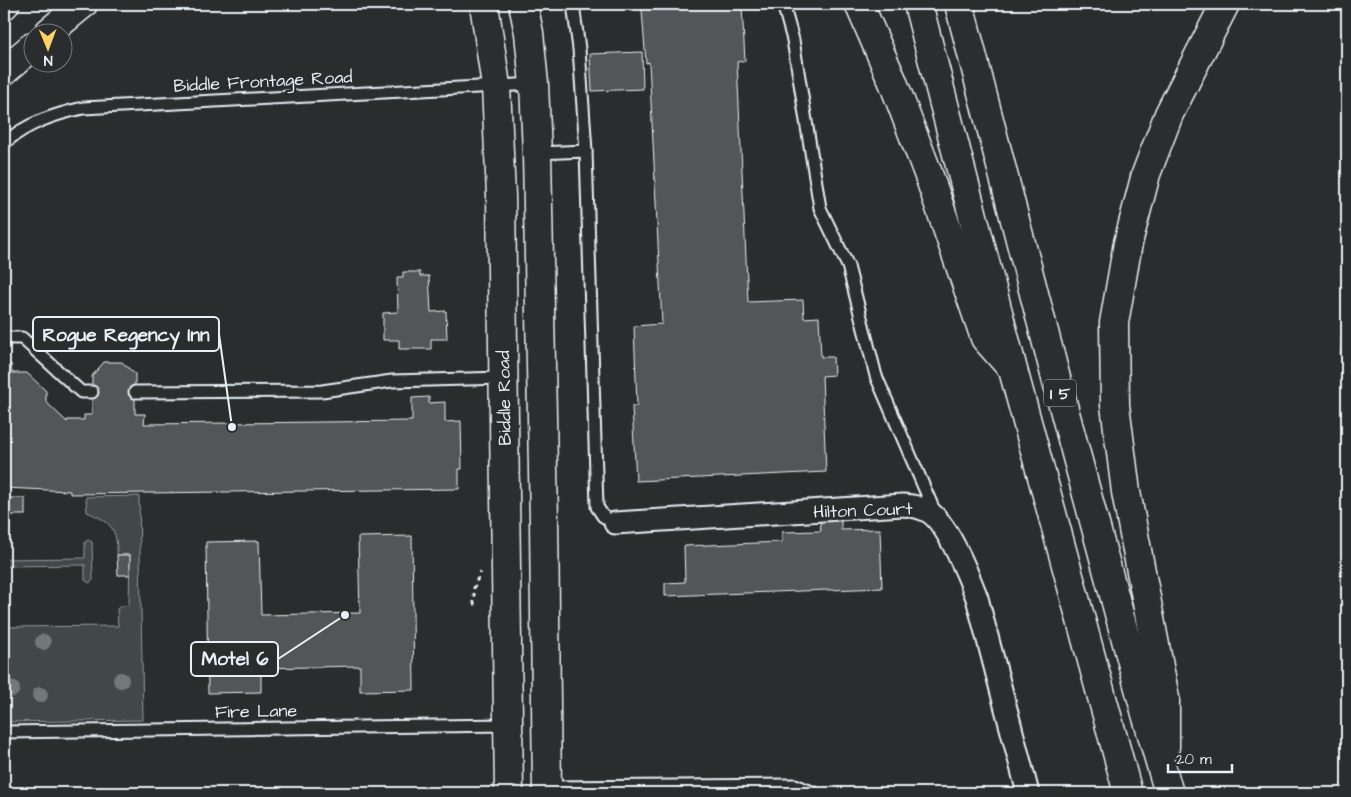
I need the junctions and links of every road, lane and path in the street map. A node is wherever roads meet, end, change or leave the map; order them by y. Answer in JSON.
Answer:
{"nodes":[{"id":1,"x":83,"y":4,"type":"edge"},
{"id":2,"x":484,"y":4,"type":"edge"},
{"id":3,"x":523,"y":4,"type":"edge"},
{"id":4,"x":573,"y":4,"type":"edge"},
{"id":5,"x":783,"y":4,"type":"edge"},
{"id":6,"x":859,"y":4,"type":"edge"},
{"id":7,"x":918,"y":4,"type":"edge"},
{"id":8,"x":959,"y":4,"type":"edge"},
{"id":9,"x":1225,"y":4,"type":"edge"},
{"id":10,"x":61,"y":22,"type":"edge"},
{"id":11,"x":22,"y":56,"type":"edge"},
{"id":12,"x":4,"y":71,"type":"edge"},
{"id":13,"x":534,"y":84,"type":"junction"},
{"id":14,"x":496,"y":86,"type":"junction"},
{"id":15,"x":4,"y":143,"type":"edge"},
{"id":16,"x":586,"y":151,"type":"junction"},
{"id":17,"x":537,"y":153,"type":"junction"},
{"id":18,"x":4,"y":338,"type":"edge"},
{"id":19,"x":1013,"y":370,"type":"junction"},
{"id":20,"x":504,"y":378,"type":"junction"},
{"id":21,"x":92,"y":392,"type":"dead end"},
{"id":22,"x":135,"y":392,"type":"dead end"},
{"id":23,"x":939,"y":521,"type":"junction"},
{"id":24,"x":615,"y":523,"type":"joint"},
{"id":25,"x":483,"y":566,"type":"dead end"},
{"id":26,"x":473,"y":604,"type":"dead end"},
{"id":27,"x":508,"y":725,"type":"junction"},
{"id":28,"x":4,"y":732,"type":"edge"},
{"id":29,"x":1167,"y":787,"type":"edge"},
{"id":30,"x":547,"y":790,"type":"edge"},
{"id":31,"x":509,"y":793,"type":"edge"},
{"id":32,"x":814,"y":793,"type":"edge"},
{"id":33,"x":1028,"y":793,"type":"edge"},
{"id":34,"x":1128,"y":793,"type":"edge"}],
"edges":[{"from":1,"to":10,"type":"main road"},
{"from":2,"to":14,"type":"main road","name":"Biddle Road"},
{"from":3,"to":13,"type":"main road"},
{"from":4,"to":16,"type":"lane"},
{"from":5,"to":23,"type":"lane"},
{"from":6,"to":19,"type":"main road"},
{"from":7,"to":19,"type":"main road","number":"I 5"},
{"from":8,"to":29,"type":"main road","number":"I 5"},
{"from":9,"to":29,"type":"main road"},
{"from":11,"to":12,"type":"main road"},
{"from":13,"to":14,"type":"lane","name":"Biddle Frontage Road"},
{"from":13,"to":17,"type":"main road"},
{"from":14,"to":15,"type":"lane","name":"Biddle Frontage Road"},
{"from":14,"to":20,"type":"main road","name":"Biddle Road"},
{"from":16,"to":17,"type":"lane"},
{"from":16,"to":24,"type":"lane"},
{"from":17,"to":30,"type":"main road"},
{"from":18,"to":21,"type":"lane"},
{"from":19,"to":34,"type":"main road","number":"I 5"},
{"from":20,"to":22,"type":"lane"},
{"from":20,"to":27,"type":"main road","name":"Biddle Road"},
{"from":23,"to":24,"type":"street","name":"Hilton Court"},
{"from":23,"to":33,"type":"street","name":"Hilton Court"},
{"from":25,"to":26,"type":"path"},
{"from":27,"to":28,"type":"lane","name":"Fire Lane"},
{"from":27,"to":31,"type":"main road","name":"Biddle Road"},
{"from":30,"to":32,"type":"lane"}]}
